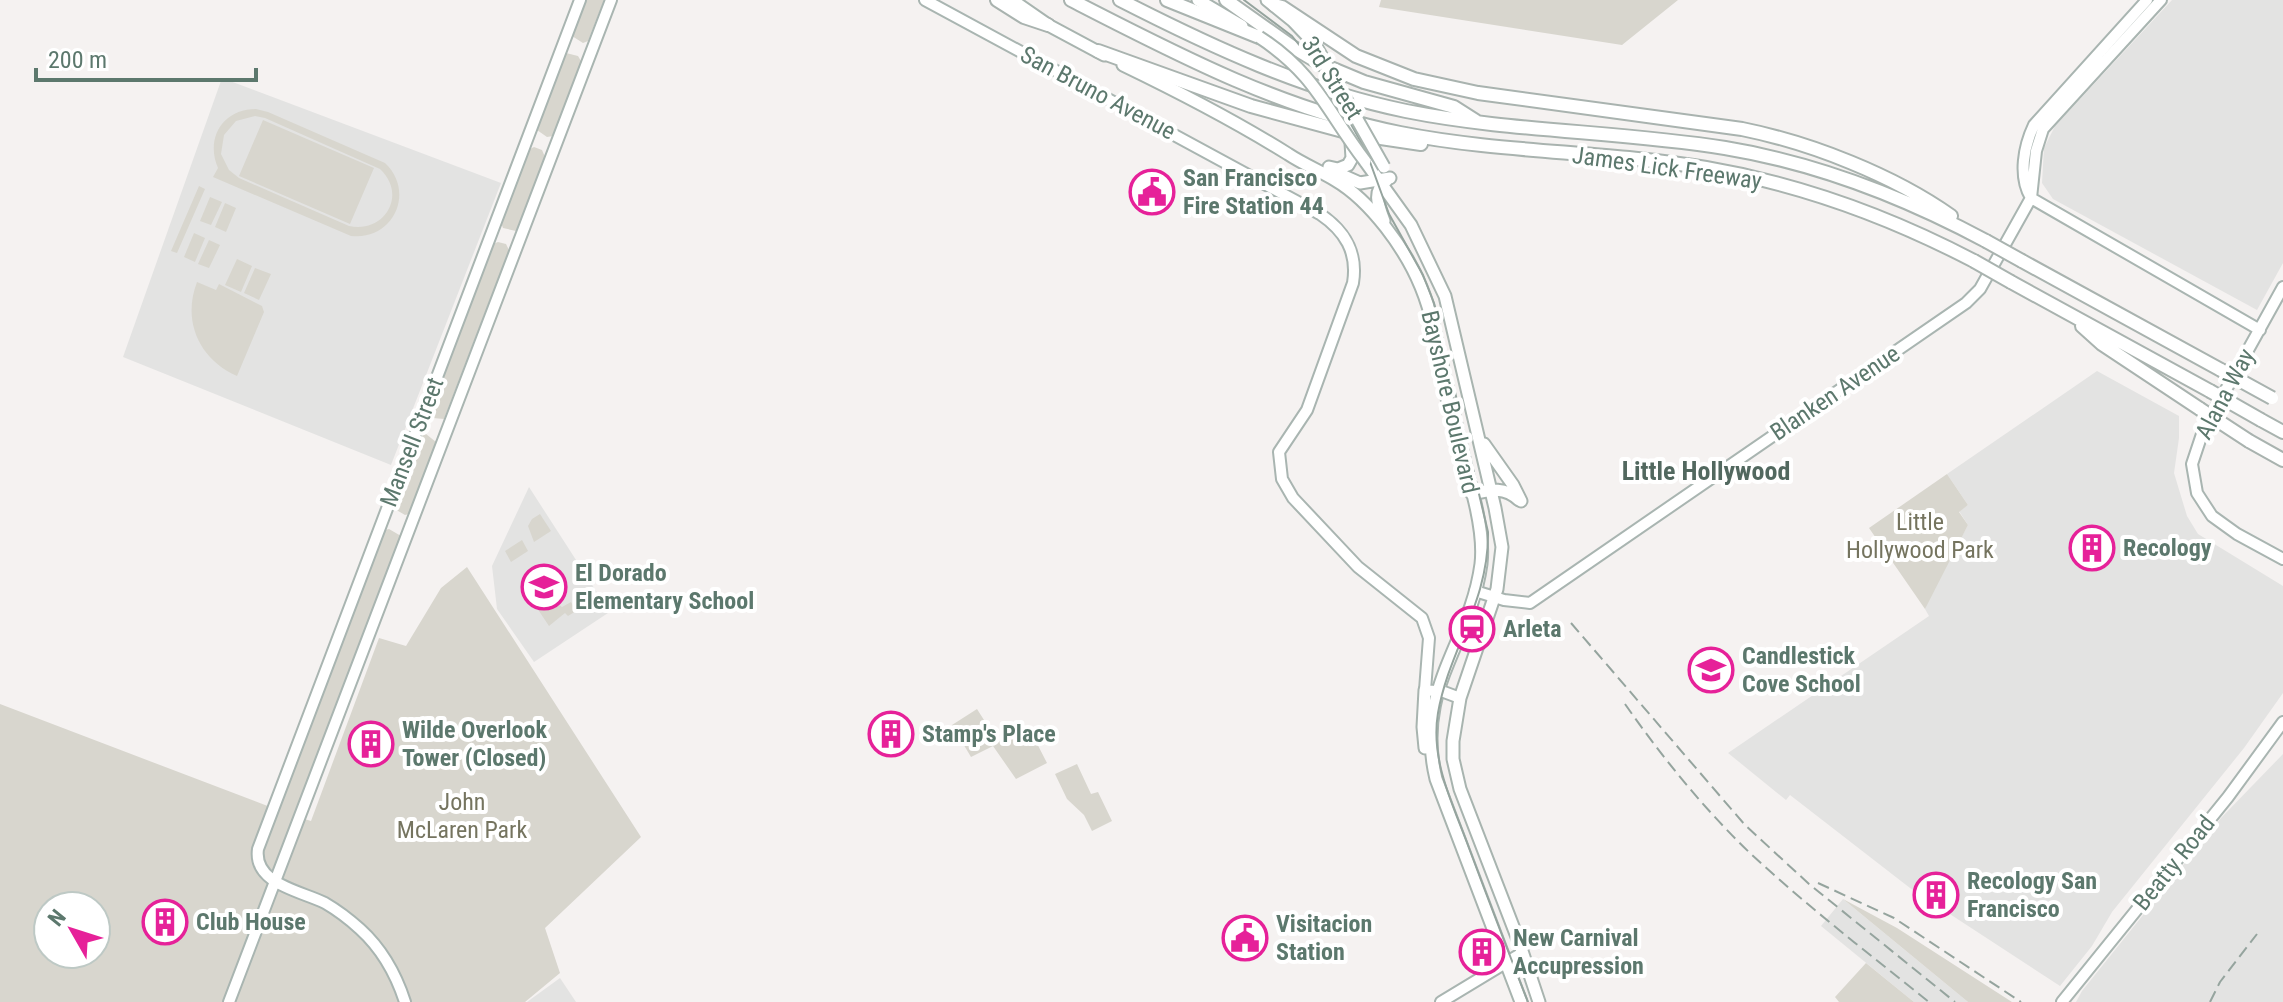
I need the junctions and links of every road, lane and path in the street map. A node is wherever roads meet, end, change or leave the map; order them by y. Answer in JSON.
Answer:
{"nodes":[{"id":1,"x":580,"y":0,"type":"edge"},
{"id":2,"x":611,"y":0,"type":"edge"},
{"id":3,"x":925,"y":0,"type":"edge"},
{"id":4,"x":997,"y":0,"type":"edge"},
{"id":5,"x":1012,"y":0,"type":"edge"},
{"id":6,"x":1071,"y":0,"type":"edge"},
{"id":7,"x":1120,"y":0,"type":"edge"},
{"id":8,"x":1167,"y":0,"type":"edge"},
{"id":9,"x":1198,"y":0,"type":"edge"},
{"id":10,"x":1226,"y":0,"type":"edge"},
{"id":11,"x":2147,"y":0,"type":"edge"},
{"id":12,"x":2161,"y":0,"type":"edge"},
{"id":13,"x":1271,"y":3,"type":"edge"},
{"id":14,"x":1048,"y":25,"type":"junction"},
{"id":15,"x":1259,"y":37,"type":"junction"},
{"id":16,"x":1098,"y":51,"type":"junction"},
{"id":17,"x":1479,"y":122,"type":"junction"},
{"id":18,"x":1262,"y":136,"type":"junction"},
{"id":19,"x":1351,"y":143,"type":"junction"},
{"id":20,"x":1480,"y":145,"type":"junction"},
{"id":21,"x":1325,"y":166,"type":"junction"},
{"id":22,"x":1384,"y":177,"type":"junction"},
{"id":23,"x":2031,"y":198,"type":"junction"},
{"id":24,"x":1390,"y":237,"type":"junction"},
{"id":25,"x":1986,"y":241,"type":"junction"},
{"id":26,"x":2283,"y":287,"type":"edge"},
{"id":27,"x":2068,"y":313,"type":"junction"},
{"id":28,"x":2260,"y":330,"type":"junction"},
{"id":29,"x":2278,"y":401,"type":"edge"},
{"id":30,"x":2282,"y":431,"type":"edge"},
{"id":31,"x":1480,"y":438,"type":"junction"},
{"id":32,"x":2283,"y":460,"type":"edge"},
{"id":33,"x":1491,"y":489,"type":"junction"},
{"id":34,"x":1472,"y":494,"type":"junction"},
{"id":35,"x":2283,"y":559,"type":"edge"},
{"id":36,"x":1475,"y":591,"type":"junction"},
{"id":37,"x":1495,"y":598,"type":"junction"},
{"id":38,"x":1431,"y":690,"type":"junction"},
{"id":39,"x":1460,"y":698,"type":"junction"},
{"id":40,"x":2283,"y":722,"type":"edge"},
{"id":41,"x":274,"y":881,"type":"junction"},
{"id":42,"x":1522,"y":953,"type":"junction"},
{"id":43,"x":1505,"y":963,"type":"junction"},
{"id":44,"x":229,"y":1002,"type":"edge"},
{"id":45,"x":405,"y":1002,"type":"edge"},
{"id":46,"x":1441,"y":1002,"type":"edge"},
{"id":47,"x":1521,"y":1002,"type":"edge"},
{"id":48,"x":1539,"y":1002,"type":"edge"},
{"id":49,"x":2062,"y":1002,"type":"edge"}],
"edges":[{"from":1,"to":41,"type":"street","name":"Mansell Street"},
{"from":2,"to":41,"type":"street","name":"Mansell Street"},
{"from":3,"to":38,"type":"street","name":"San Bruno Avenue"},
{"from":4,"to":14,"type":"highway"},
{"from":5,"to":14,"type":"main road","name":"Bayshore Boulevard"},
{"from":6,"to":20,"type":"highway","name":"James Lick Freeway"},
{"from":7,"to":17,"type":"highway","name":"James Lick Freeway"},
{"from":8,"to":15,"type":"highway"},
{"from":9,"to":15,"type":"main road","name":"Bayshore Boulevard"},
{"from":10,"to":17,"type":"highway"},
{"from":11,"to":23,"type":"street"},
{"from":12,"to":23,"type":"street"},
{"from":13,"to":22,"type":"main road","name":"3rd Street","bridge":true},
{"from":13,"to":25,"type":"highway"},
{"from":14,"to":16,"type":"main road","name":"Bayshore Boulevard"},
{"from":15,"to":19,"type":"main road","name":"Bayshore Boulevard","bridge":true},
{"from":16,"to":18,"type":"main road","name":"Bayshore Boulevard"},
{"from":16,"to":20,"type":"highway"},
{"from":17,"to":25,"type":"highway","name":"James Lick Freeway"},
{"from":18,"to":21,"type":"main road"},
{"from":18,"to":24,"type":"main road","name":"Bayshore Boulevard"},
{"from":19,"to":21,"type":"main road","bridge":true},
{"from":19,"to":22,"type":"main road","name":"Bayshore Boulevard","bridge":true},
{"from":20,"to":27,"type":"highway","name":"James Lick Freeway","bridge":true},
{"from":21,"to":22,"type":"main road"},
{"from":22,"to":24,"type":"main road"},
{"from":22,"to":31,"type":"main road","name":"Bayshore Boulevard"},
{"from":23,"to":28,"type":"street"},
{"from":23,"to":37,"type":"street","name":"Blanken Avenue"},
{"from":24,"to":34,"type":"main road","name":"Bayshore Boulevard"},
{"from":25,"to":29,"type":"highway","name":"James Lick Freeway","bridge":true},
{"from":26,"to":28,"type":"street","name":"Alana Way"},
{"from":27,"to":30,"type":"highway","name":"James Lick Freeway","bridge":true},
{"from":27,"to":32,"type":"highway","bridge":true},
{"from":28,"to":35,"type":"street","name":"Alana Way"},
{"from":31,"to":33,"type":"main road","name":"Bayshore Boulevard"},
{"from":31,"to":33,"type":"main road"},
{"from":33,"to":34,"type":"main road"},
{"from":33,"to":37,"type":"main road","name":"Bayshore Boulevard"},
{"from":34,"to":36,"type":"main road","name":"Bayshore Boulevard"},
{"from":36,"to":37,"type":"street","name":"Blanken Avenue"},
{"from":36,"to":38,"type":"main road","name":"Bayshore Boulevard"},
{"from":37,"to":39,"type":"main road","name":"Bayshore Boulevard"},
{"from":38,"to":39,"type":"street"},
{"from":38,"to":43,"type":"main road","name":"Bayshore Boulevard"},
{"from":39,"to":42,"type":"main road","name":"Bayshore Boulevard"},
{"from":40,"to":49,"type":"street","name":"Beatty Road"},
{"from":41,"to":44,"type":"street","name":"Mansell Street"},
{"from":41,"to":45,"type":"street"},
{"from":42,"to":43,"type":"street"},
{"from":42,"to":48,"type":"main road","name":"Bayshore Boulevard"},
{"from":43,"to":46,"type":"street"},
{"from":43,"to":47,"type":"main road","name":"Bayshore Boulevard"}]}
